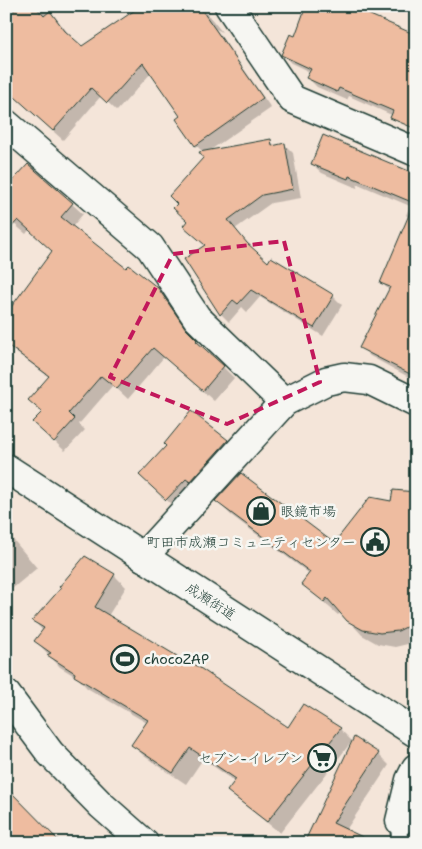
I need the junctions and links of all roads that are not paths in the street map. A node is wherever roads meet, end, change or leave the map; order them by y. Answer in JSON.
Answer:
{"nodes":[{"id":1,"x":230,"y":6,"type":"edge"},
{"id":2,"x":6,"y":124,"type":"edge"},
{"id":3,"x":416,"y":152,"type":"edge"},
{"id":4,"x":284,"y":402,"type":"junction"},
{"id":5,"x":416,"y":403,"type":"edge"},
{"id":6,"x":6,"y":468,"type":"edge"},
{"id":7,"x":143,"y":557,"type":"junction"},
{"id":8,"x":6,"y":694,"type":"edge"},
{"id":9,"x":416,"y":734,"type":"edge"},
{"id":10,"x":416,"y":768,"type":"edge"},
{"id":11,"x":400,"y":832,"type":"edge"},
{"id":12,"x":144,"y":843,"type":"edge"}],
"edges":[{"from":1,"to":3,"type":"street"},
{"from":2,"to":4,"type":"street"},
{"from":4,"to":5,"type":"street"},
{"from":4,"to":7,"type":"street"},
{"from":6,"to":7,"type":"street","name":"成瀬街道"},
{"from":7,"to":9,"type":"street","name":"成瀬街道"},
{"from":8,"to":12,"type":"street"},
{"from":10,"to":11,"type":"street"}]}
